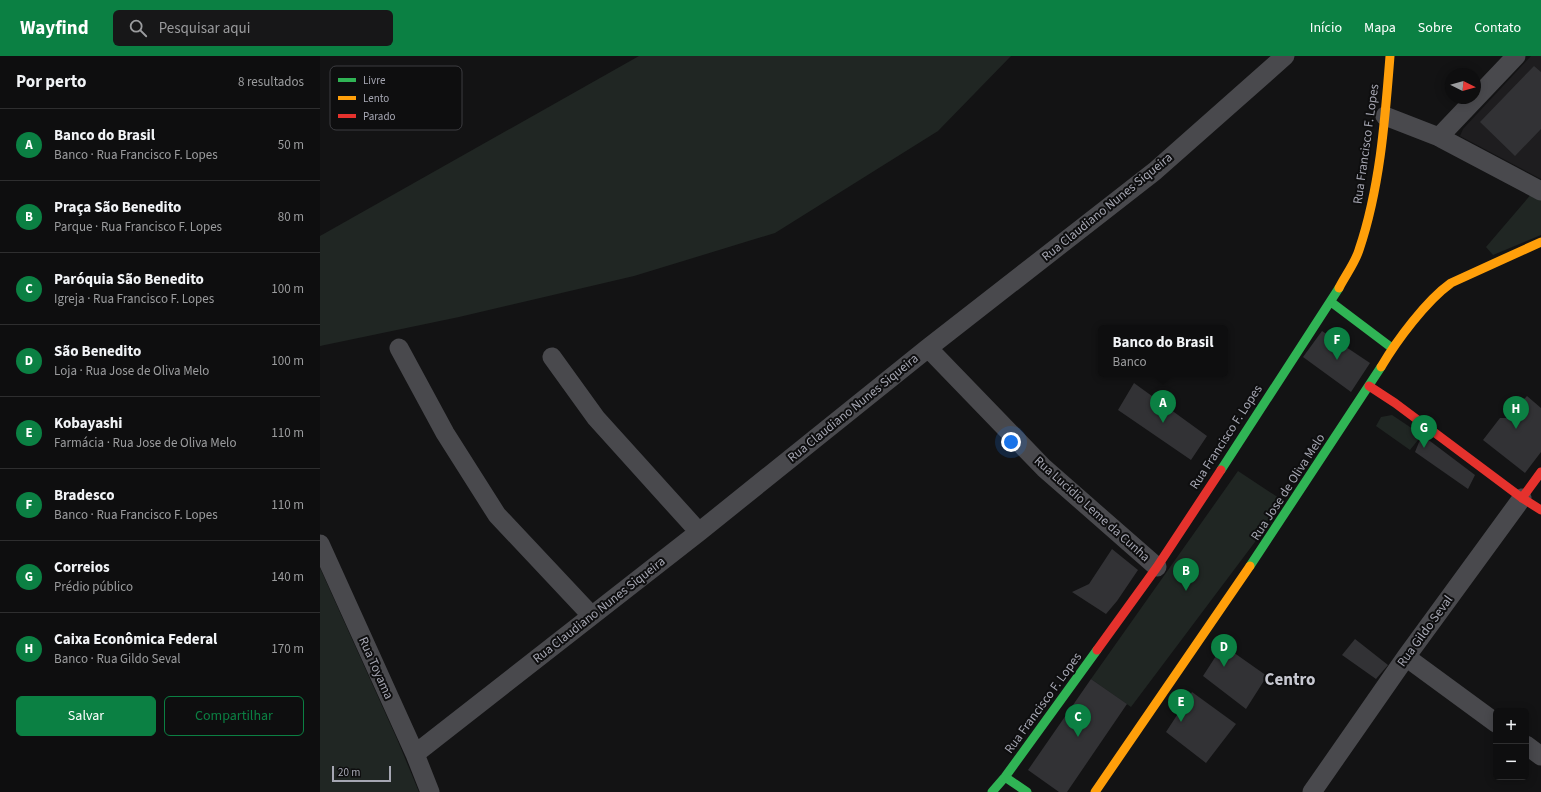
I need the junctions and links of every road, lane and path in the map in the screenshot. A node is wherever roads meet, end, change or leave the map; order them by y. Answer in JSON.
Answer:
{"nodes":[{"id":1,"x":1284,"y":56,"type":"edge"},
{"id":2,"x":1390,"y":56,"type":"edge"},
{"id":3,"x":1516,"y":56,"type":"edge"},
{"id":4,"x":1386,"y":116,"type":"junction"},
{"id":5,"x":1439,"y":137,"type":"junction"},
{"id":6,"x":1541,"y":191,"type":"edge"},
{"id":7,"x":1541,"y":242,"type":"edge"},
{"id":8,"x":1331,"y":302,"type":"junction"},
{"id":9,"x":399,"y":348,"type":"dead end"},
{"id":10,"x":928,"y":348,"type":"junction"},
{"id":11,"x":1392,"y":348,"type":"junction"},
{"id":12,"x":552,"y":357,"type":"dead end"},
{"id":13,"x":1369,"y":386,"type":"junction"},
{"id":14,"x":1541,"y":472,"type":"edge"},
{"id":15,"x":1522,"y":498,"type":"junction"},
{"id":16,"x":1541,"y":510,"type":"edge"},
{"id":17,"x":699,"y":532,"type":"junction"},
{"id":18,"x":320,"y":544,"type":"edge"},
{"id":19,"x":1157,"y":567,"type":"junction"},
{"id":20,"x":591,"y":615,"type":"junction"},
{"id":21,"x":1406,"y":657,"type":"junction"},
{"id":22,"x":1493,"y":721,"type":"edge"},
{"id":23,"x":1529,"y":747,"type":"edge"},
{"id":24,"x":415,"y":754,"type":"junction"},
{"id":25,"x":1541,"y":756,"type":"edge"},
{"id":26,"x":1005,"y":776,"type":"junction"},
{"id":27,"x":430,"y":792,"type":"edge"},
{"id":28,"x":992,"y":792,"type":"edge"},
{"id":29,"x":1026,"y":792,"type":"edge"},
{"id":30,"x":1095,"y":792,"type":"edge"},
{"id":31,"x":1312,"y":792,"type":"edge"}],
"edges":[{"from":1,"to":10,"type":"street","name":"Rua Claudiano Nunes Siqueira"},
{"from":2,"to":4,"type":"street","name":"Rua Francisco F. Lopes"},
{"from":3,"to":5,"type":"street"},
{"from":4,"to":5,"type":"street"},
{"from":4,"to":8,"type":"street","name":"Rua Francisco F. Lopes"},
{"from":5,"to":6,"type":"street"},
{"from":7,"to":11,"type":"street","name":"Rua Jose de Oliva Melo"},
{"from":8,"to":11,"type":"street"},
{"from":8,"to":19,"type":"street","name":"Rua Francisco F. Lopes"},
{"from":9,"to":20,"type":"street"},
{"from":10,"to":17,"type":"street","name":"Rua Claudiano Nunes Siqueira"},
{"from":10,"to":19,"type":"street","name":"Rua Lucidio Leme da Cunha"},
{"from":11,"to":13,"type":"street","name":"Rua Jose de Oliva Melo"},
{"from":12,"to":17,"type":"street"},
{"from":13,"to":15,"type":"street"},
{"from":13,"to":30,"type":"street","name":"Rua Jose de Oliva Melo"},
{"from":14,"to":15,"type":"street","name":"Rua Gildo Seval"},
{"from":15,"to":16,"type":"street"},
{"from":15,"to":21,"type":"street","name":"Rua Gildo Seval"},
{"from":17,"to":20,"type":"street","name":"Rua Claudiano Nunes Siqueira"},
{"from":18,"to":24,"type":"street","name":"Rua Toyama"},
{"from":19,"to":26,"type":"street","name":"Rua Francisco F. Lopes"},
{"from":20,"to":24,"type":"street","name":"Rua Claudiano Nunes Siqueira"},
{"from":21,"to":22,"type":"street"},
{"from":21,"to":31,"type":"street","name":"Rua Gildo Seval"},
{"from":23,"to":25,"type":"street"},
{"from":24,"to":27,"type":"street","name":"Rua Toyama"},
{"from":26,"to":28,"type":"street","name":"Rua Francisco F. Lopes"},
{"from":26,"to":29,"type":"street"}]}
